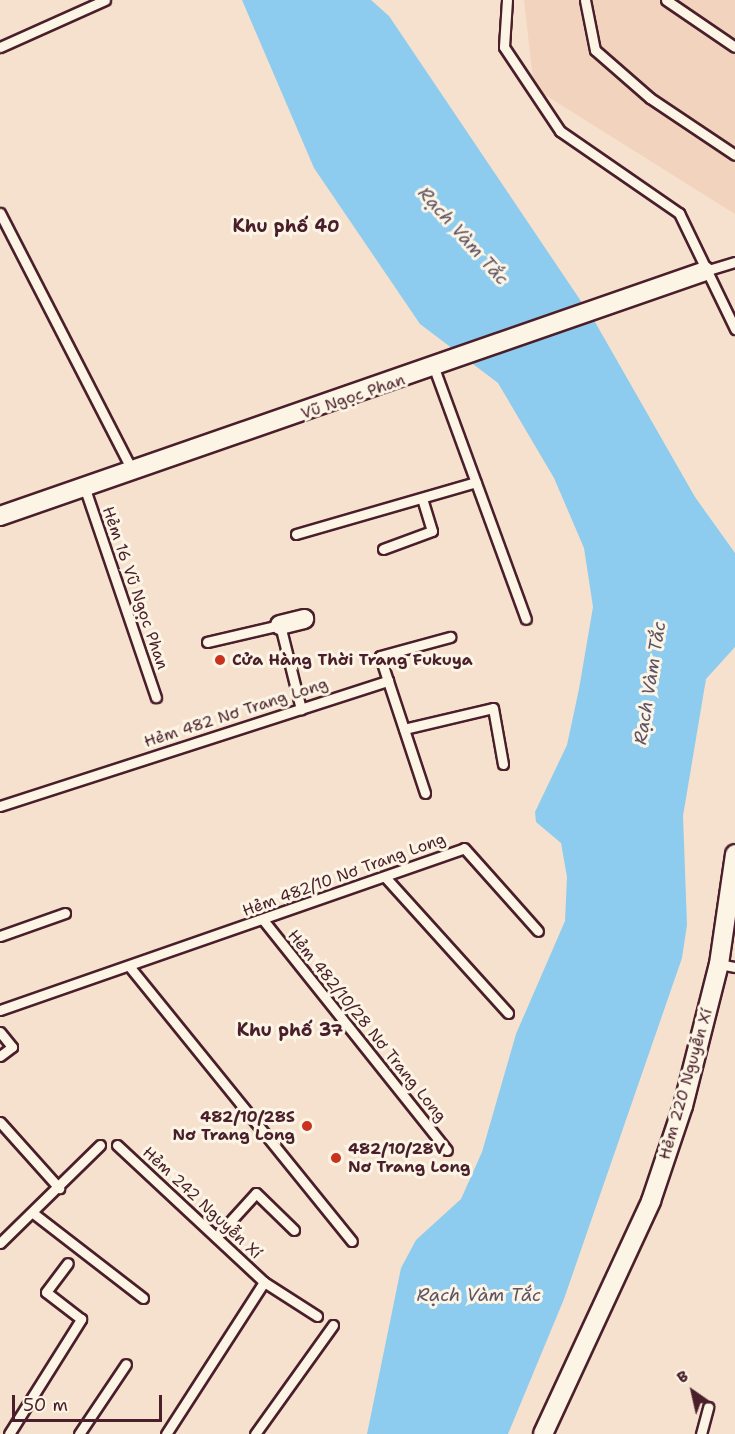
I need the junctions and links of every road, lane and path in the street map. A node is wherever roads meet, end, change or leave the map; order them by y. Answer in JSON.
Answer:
{"nodes":[{"id":1,"x":105,"y":0,"type":"edge"},
{"id":2,"x":507,"y":0,"type":"edge"},
{"id":3,"x":585,"y":0,"type":"edge"},
{"id":4,"x":666,"y":0,"type":"edge"},
{"id":5,"x":0,"y":47,"type":"edge"},
{"id":6,"x":735,"y":47,"type":"edge"},
{"id":7,"x":735,"y":155,"type":"edge"},
{"id":8,"x":0,"y":213,"type":"edge"},
{"id":9,"x":735,"y":262,"type":"edge"},
{"id":10,"x":705,"y":272,"type":"junction"},
{"id":11,"x":735,"y":329,"type":"edge"},
{"id":12,"x":434,"y":368,"type":"junction"},
{"id":13,"x":134,"y":474,"type":"junction"},
{"id":14,"x":476,"y":482,"type":"junction"},
{"id":15,"x":85,"y":489,"type":"junction"},
{"id":16,"x":422,"y":498,"type":"junction"},
{"id":17,"x":0,"y":516,"type":"edge"},
{"id":18,"x":296,"y":534,"type":"dead end"},
{"id":19,"x":382,"y":549,"type":"dead end"},
{"id":20,"x":304,"y":619,"type":"dead end"},
{"id":21,"x":526,"y":620,"type":"dead end"},
{"id":22,"x":280,"y":625,"type":"junction"},
{"id":23,"x":450,"y":637,"type":"dead end"},
{"id":24,"x":207,"y":642,"type":"dead end"},
{"id":25,"x":388,"y":681,"type":"junction"},
{"id":26,"x":156,"y":697,"type":"dead end"},
{"id":27,"x":301,"y":709,"type":"junction"},
{"id":28,"x":404,"y":729,"type":"junction"},
{"id":29,"x":503,"y":764,"type":"dead end"},
{"id":30,"x":425,"y":794,"type":"dead end"},
{"id":31,"x":0,"y":806,"type":"edge"},
{"id":32,"x":735,"y":854,"type":"edge"},
{"id":33,"x":386,"y":878,"type":"junction"},
{"id":34,"x":65,"y":913,"type":"dead end"},
{"id":35,"x":264,"y":921,"type":"junction"},
{"id":36,"x":538,"y":931,"type":"dead end"},
{"id":37,"x":0,"y":936,"type":"edge"},
{"id":38,"x":129,"y":966,"type":"junction"},
{"id":39,"x":727,"y":966,"type":"edge"},
{"id":40,"x":0,"y":1011,"type":"edge"},
{"id":41,"x":508,"y":1013,"type":"dead end"},
{"id":42,"x":0,"y":1032,"type":"edge"},
{"id":43,"x":0,"y":1056,"type":"edge"},
{"id":44,"x":0,"y":1122,"type":"edge"},
{"id":45,"x":100,"y":1145,"type":"dead end"},
{"id":46,"x":117,"y":1145,"type":"dead end"},
{"id":47,"x":447,"y":1150,"type":"dead end"},
{"id":48,"x":59,"y":1188,"type":"junction"},
{"id":49,"x":33,"y":1213,"type":"junction"},
{"id":50,"x":294,"y":1230,"type":"dead end"},
{"id":51,"x":216,"y":1237,"type":"junction"},
{"id":52,"x":352,"y":1241,"type":"dead end"},
{"id":53,"x":0,"y":1243,"type":"edge"},
{"id":54,"x":68,"y":1263,"type":"dead end"},
{"id":55,"x":264,"y":1282,"type":"junction"},
{"id":56,"x":143,"y":1298,"type":"dead end"},
{"id":57,"x":317,"y":1316,"type":"dead end"},
{"id":58,"x":333,"y":1325,"type":"dead end"},
{"id":59,"x":126,"y":1364,"type":"dead end"},
{"id":60,"x":708,"y":1407,"type":"dead end"},
{"id":61,"x":9,"y":1434,"type":"edge"},
{"id":62,"x":79,"y":1434,"type":"edge"},
{"id":63,"x":165,"y":1434,"type":"edge"},
{"id":64,"x":255,"y":1434,"type":"edge"},
{"id":65,"x":543,"y":1434,"type":"edge"},
{"id":66,"x":701,"y":1434,"type":"edge"}],
"edges":[{"from":1,"to":5,"type":"lane"},
{"from":2,"to":10,"type":"lane"},
{"from":3,"to":7,"type":"lane"},
{"from":4,"to":6,"type":"lane"},
{"from":8,"to":13,"type":"lane"},
{"from":9,"to":10,"type":"lane"},
{"from":10,"to":11,"type":"lane"},
{"from":10,"to":12,"type":"street","name":"Vũ Ngọc Phan"},
{"from":12,"to":13,"type":"street","name":"Vũ Ngọc Phan"},
{"from":12,"to":14,"type":"lane"},
{"from":13,"to":15,"type":"street","name":"Vũ Ngọc Phan"},
{"from":14,"to":16,"type":"lane"},
{"from":14,"to":21,"type":"lane"},
{"from":15,"to":17,"type":"street","name":"Vũ Ngọc Phan"},
{"from":15,"to":26,"type":"lane","name":"Hẻm 16 Vũ Ngọc Phan"},
{"from":16,"to":18,"type":"lane"},
{"from":16,"to":19,"type":"lane"},
{"from":20,"to":22,"type":"street"},
{"from":22,"to":24,"type":"lane"},
{"from":22,"to":27,"type":"lane"},
{"from":23,"to":25,"type":"lane"},
{"from":25,"to":27,"type":"lane","name":"Hẻm 482 Nơ Trang Long"},
{"from":25,"to":28,"type":"lane"},
{"from":27,"to":31,"type":"lane","name":"Hẻm 482 Nơ Trang Long"},
{"from":28,"to":29,"type":"lane"},
{"from":28,"to":30,"type":"lane"},
{"from":32,"to":39,"type":"street","name":"Hẻm 220 Nguyễn Xí"},
{"from":33,"to":35,"type":"lane","name":"Hẻm 482/10 Nơ Trang Long"},
{"from":33,"to":36,"type":"lane","name":"Hẻm 482/10 Nơ Trang Long"},
{"from":33,"to":41,"type":"lane"},
{"from":34,"to":37,"type":"lane"},
{"from":35,"to":38,"type":"lane","name":"Hẻm 482/10 Nơ Trang Long"},
{"from":35,"to":47,"type":"lane","name":"Hẻm 482/10/28 Nơ Trang Long"},
{"from":38,"to":40,"type":"lane","name":"Hẻm 482/10 Nơ Trang Long"},
{"from":38,"to":52,"type":"lane"},
{"from":39,"to":65,"type":"street","name":"Hẻm 220 Nguyễn Xí"},
{"from":42,"to":43,"type":"lane"},
{"from":44,"to":48,"type":"lane"},
{"from":45,"to":48,"type":"lane"},
{"from":46,"to":51,"type":"lane","name":"Hẻm 242 Nguyễn Xí"},
{"from":48,"to":49,"type":"lane"},
{"from":49,"to":53,"type":"lane"},
{"from":49,"to":56,"type":"lane"},
{"from":50,"to":51,"type":"lane"},
{"from":51,"to":55,"type":"lane","name":"Hẻm 242 Nguyễn Xí"},
{"from":54,"to":61,"type":"lane"},
{"from":55,"to":57,"type":"lane"},
{"from":55,"to":63,"type":"lane","name":"Hẻm 242 Nguyễn Xí"},
{"from":58,"to":64,"type":"lane"},
{"from":59,"to":62,"type":"lane"},
{"from":60,"to":66,"type":"lane"}]}
